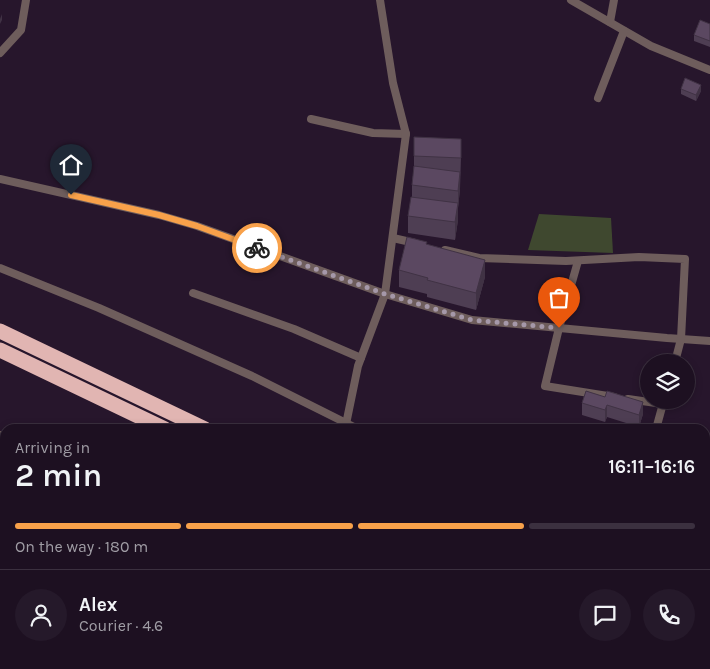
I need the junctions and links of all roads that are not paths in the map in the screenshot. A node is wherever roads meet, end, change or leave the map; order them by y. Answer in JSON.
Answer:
{"nodes":[{"id":1,"x":26,"y":0,"type":"edge"},
{"id":2,"x":380,"y":0,"type":"edge"},
{"id":3,"x":572,"y":0,"type":"edge"},
{"id":4,"x":614,"y":0,"type":"edge"},
{"id":5,"x":610,"y":22,"type":"junction"},
{"id":6,"x":624,"y":31,"type":"junction"},
{"id":7,"x":0,"y":53,"type":"edge"},
{"id":8,"x":710,"y":70,"type":"edge"},
{"id":9,"x":598,"y":98,"type":"dead end"},
{"id":10,"x":311,"y":119,"type":"dead end"},
{"id":11,"x":406,"y":134,"type":"junction"},
{"id":12,"x":0,"y":179,"type":"edge"},
{"id":13,"x":392,"y":238,"type":"junction"},
{"id":14,"x":421,"y":244,"type":"edge"},
{"id":15,"x":440,"y":249,"type":"edge"},
{"id":16,"x":578,"y":261,"type":"junction"},
{"id":17,"x":0,"y":268,"type":"edge"},
{"id":18,"x":193,"y":293,"type":"dead end"},
{"id":19,"x":385,"y":294,"type":"junction"},
{"id":20,"x":559,"y":328,"type":"junction"},
{"id":21,"x":0,"y":331,"type":"edge"},
{"id":22,"x":681,"y":339,"type":"junction"},
{"id":23,"x":710,"y":341,"type":"edge"},
{"id":24,"x":0,"y":350,"type":"edge"},
{"id":25,"x":677,"y":354,"type":"edge"},
{"id":26,"x":361,"y":358,"type":"junction"},
{"id":27,"x":640,"y":399,"type":"edge"},
{"id":28,"x":661,"y":409,"type":"edge"},
{"id":29,"x":155,"y":424,"type":"edge"},
{"id":30,"x":195,"y":424,"type":"edge"},
{"id":31,"x":342,"y":424,"type":"edge"},
{"id":32,"x":346,"y":424,"type":"edge"},
{"id":33,"x":657,"y":424,"type":"edge"}],
"edges":[{"from":1,"to":7,"type":"street"},
{"from":2,"to":11,"type":"street"},
{"from":3,"to":5,"type":"street"},
{"from":4,"to":5,"type":"street"},
{"from":5,"to":6,"type":"street"},
{"from":6,"to":8,"type":"street"},
{"from":6,"to":9,"type":"street"},
{"from":10,"to":11,"type":"street"},
{"from":11,"to":13,"type":"street"},
{"from":12,"to":19,"type":"street"},
{"from":13,"to":14,"type":"street"},
{"from":13,"to":19,"type":"street"},
{"from":15,"to":16,"type":"street"},
{"from":16,"to":20,"type":"street"},
{"from":16,"to":22,"type":"street"},
{"from":17,"to":31,"type":"street"},
{"from":18,"to":26,"type":"street"},
{"from":19,"to":20,"type":"street"},
{"from":19,"to":26,"type":"street"},
{"from":20,"to":22,"type":"street"},
{"from":20,"to":27,"type":"street"},
{"from":21,"to":30,"type":"highway"},
{"from":22,"to":23,"type":"street"},
{"from":22,"to":25,"type":"street"},
{"from":24,"to":29,"type":"highway"},
{"from":26,"to":32,"type":"street"},
{"from":28,"to":33,"type":"street"}]}
